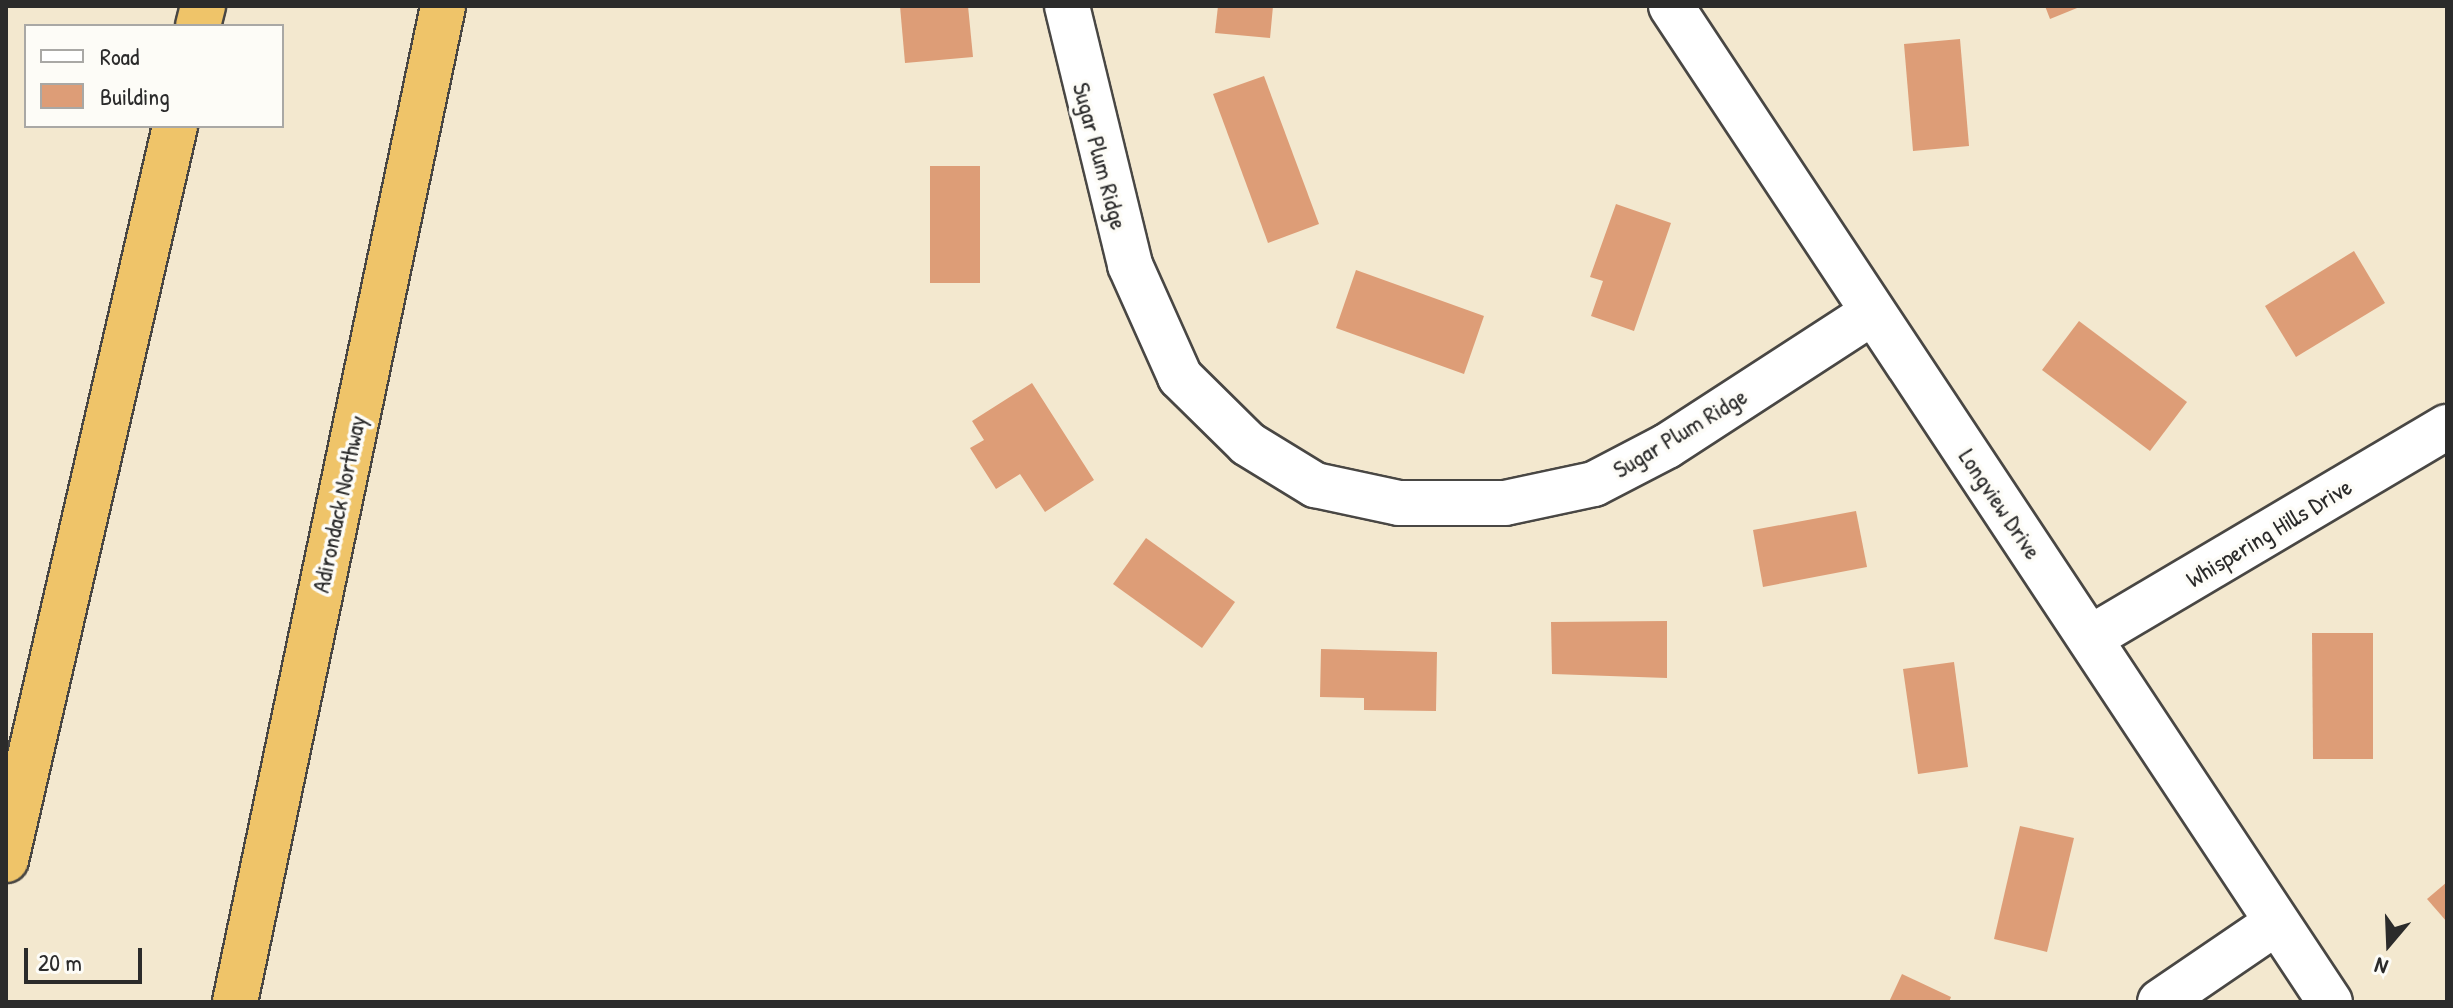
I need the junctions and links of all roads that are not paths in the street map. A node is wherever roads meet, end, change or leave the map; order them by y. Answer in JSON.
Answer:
{"nodes":[{"id":1,"x":443,"y":6,"type":"edge"},
{"id":2,"x":1067,"y":6,"type":"edge"},
{"id":3,"x":1671,"y":6,"type":"edge"},
{"id":4,"x":175,"y":128,"type":"edge"},
{"id":5,"x":1872,"y":313,"type":"junction"},
{"id":6,"x":2447,"y":427,"type":"edge"},
{"id":7,"x":2090,"y":638,"type":"junction"},
{"id":8,"x":6,"y":860,"type":"edge"},
{"id":9,"x":2276,"y":923,"type":"junction"},
{"id":10,"x":235,"y":1002,"type":"edge"},
{"id":11,"x":2160,"y":1002,"type":"edge"},
{"id":12,"x":2330,"y":1002,"type":"edge"}],
"edges":[{"from":1,"to":10,"type":"highway","name":"Adirondack Northway"},
{"from":2,"to":5,"type":"street","name":"Sugar Plum Ridge"},
{"from":3,"to":5,"type":"street","name":"Longview Drive"},
{"from":4,"to":8,"type":"highway"},
{"from":5,"to":7,"type":"street","name":"Longview Drive"},
{"from":6,"to":7,"type":"street","name":"Whispering Hills Drive"},
{"from":7,"to":9,"type":"street","name":"Longview Drive"},
{"from":9,"to":11,"type":"street"},
{"from":9,"to":12,"type":"street","name":"Longview Drive"}]}
